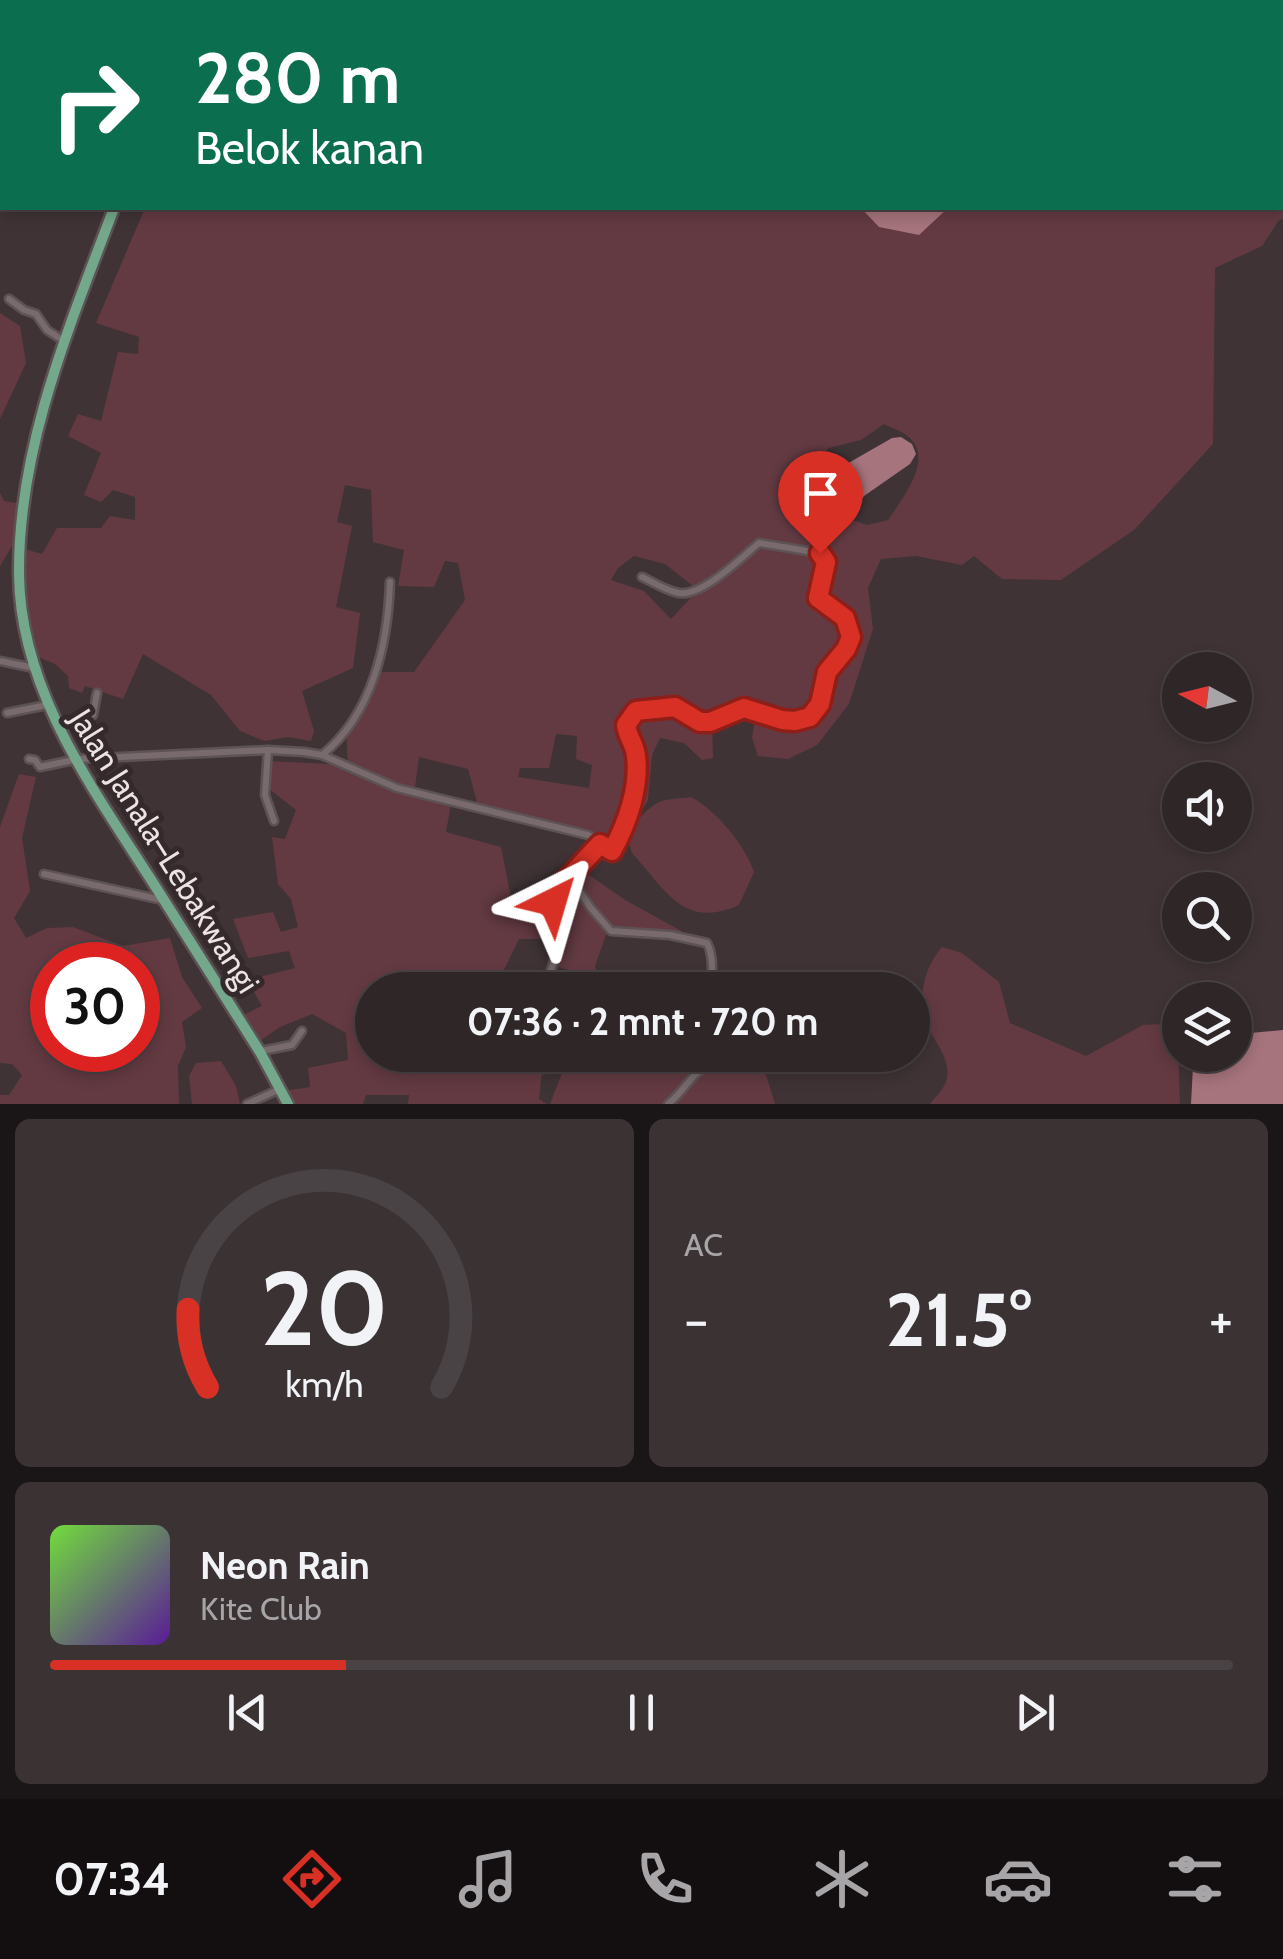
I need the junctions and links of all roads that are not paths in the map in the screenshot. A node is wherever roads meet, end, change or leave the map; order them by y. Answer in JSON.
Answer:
{"nodes":[{"id":1,"x":113,"y":210,"type":"edge"},
{"id":2,"x":9,"y":299,"type":"dead end"},
{"id":3,"x":65,"y":342,"type":"junction"},
{"id":4,"x":642,"y":577,"type":"dead end"},
{"id":5,"x":390,"y":582,"type":"dead end"},
{"id":6,"x":0,"y":662,"type":"edge"},
{"id":7,"x":35,"y":668,"type":"junction"},
{"id":8,"x":97,"y":692,"type":"dead end"},
{"id":9,"x":47,"y":706,"type":"junction"},
{"id":10,"x":7,"y":714,"type":"dead end"},
{"id":11,"x":58,"y":728,"type":"junction"},
{"id":12,"x":268,"y":750,"type":"junction"},
{"id":13,"x":322,"y":755,"type":"junction"},
{"id":14,"x":29,"y":758,"type":"dead end"},
{"id":15,"x":78,"y":760,"type":"junction"},
{"id":16,"x":274,"y":821,"type":"dead end"},
{"id":17,"x":600,"y":844,"type":"junction"},
{"id":18,"x":44,"y":874,"type":"dead end"},
{"id":19,"x":571,"y":878,"type":"junction"},
{"id":20,"x":164,"y":900,"type":"junction"},
{"id":21,"x":550,"y":972,"type":"edge"},
{"id":22,"x":710,"y":972,"type":"edge"},
{"id":23,"x":302,"y":1031,"type":"dead end"},
{"id":24,"x":260,"y":1052,"type":"junction"},
{"id":25,"x":698,"y":1072,"type":"edge"},
{"id":26,"x":280,"y":1089,"type":"junction"},
{"id":27,"x":247,"y":1104,"type":"edge"},
{"id":28,"x":288,"y":1104,"type":"edge"},
{"id":29,"x":668,"y":1104,"type":"edge"}],
"edges":[{"from":1,"to":3,"type":"main road","name":"Jalan Janala–Lebakwangi"},
{"from":2,"to":3,"type":"street"},
{"from":3,"to":7,"type":"main road","name":"Jalan Janala–Lebakwangi"},
{"from":4,"to":17,"type":"street"},
{"from":5,"to":13,"type":"street"},
{"from":6,"to":7,"type":"street"},
{"from":7,"to":9,"type":"main road","name":"Jalan Janala–Lebakwangi"},
{"from":8,"to":11,"type":"street"},
{"from":9,"to":10,"type":"street"},
{"from":9,"to":11,"type":"main road","name":"Jalan Janala–Lebakwangi"},
{"from":11,"to":15,"type":"main road","name":"Jalan Janala–Lebakwangi"},
{"from":12,"to":13,"type":"street"},
{"from":12,"to":15,"type":"street"},
{"from":12,"to":16,"type":"street"},
{"from":13,"to":17,"type":"street"},
{"from":14,"to":15,"type":"street"},
{"from":15,"to":20,"type":"main road","name":"Jalan Janala–Lebakwangi"},
{"from":17,"to":19,"type":"street"},
{"from":18,"to":20,"type":"street"},
{"from":19,"to":21,"type":"street"},
{"from":19,"to":22,"type":"street"},
{"from":20,"to":24,"type":"main road","name":"Jalan Janala–Lebakwangi"},
{"from":23,"to":24,"type":"street"},
{"from":24,"to":26,"type":"main road","name":"Jalan Janala–Lebakwangi"},
{"from":25,"to":29,"type":"street"},
{"from":26,"to":27,"type":"street"},
{"from":26,"to":28,"type":"main road","name":"Jalan Janala–Lebakwangi"}]}
